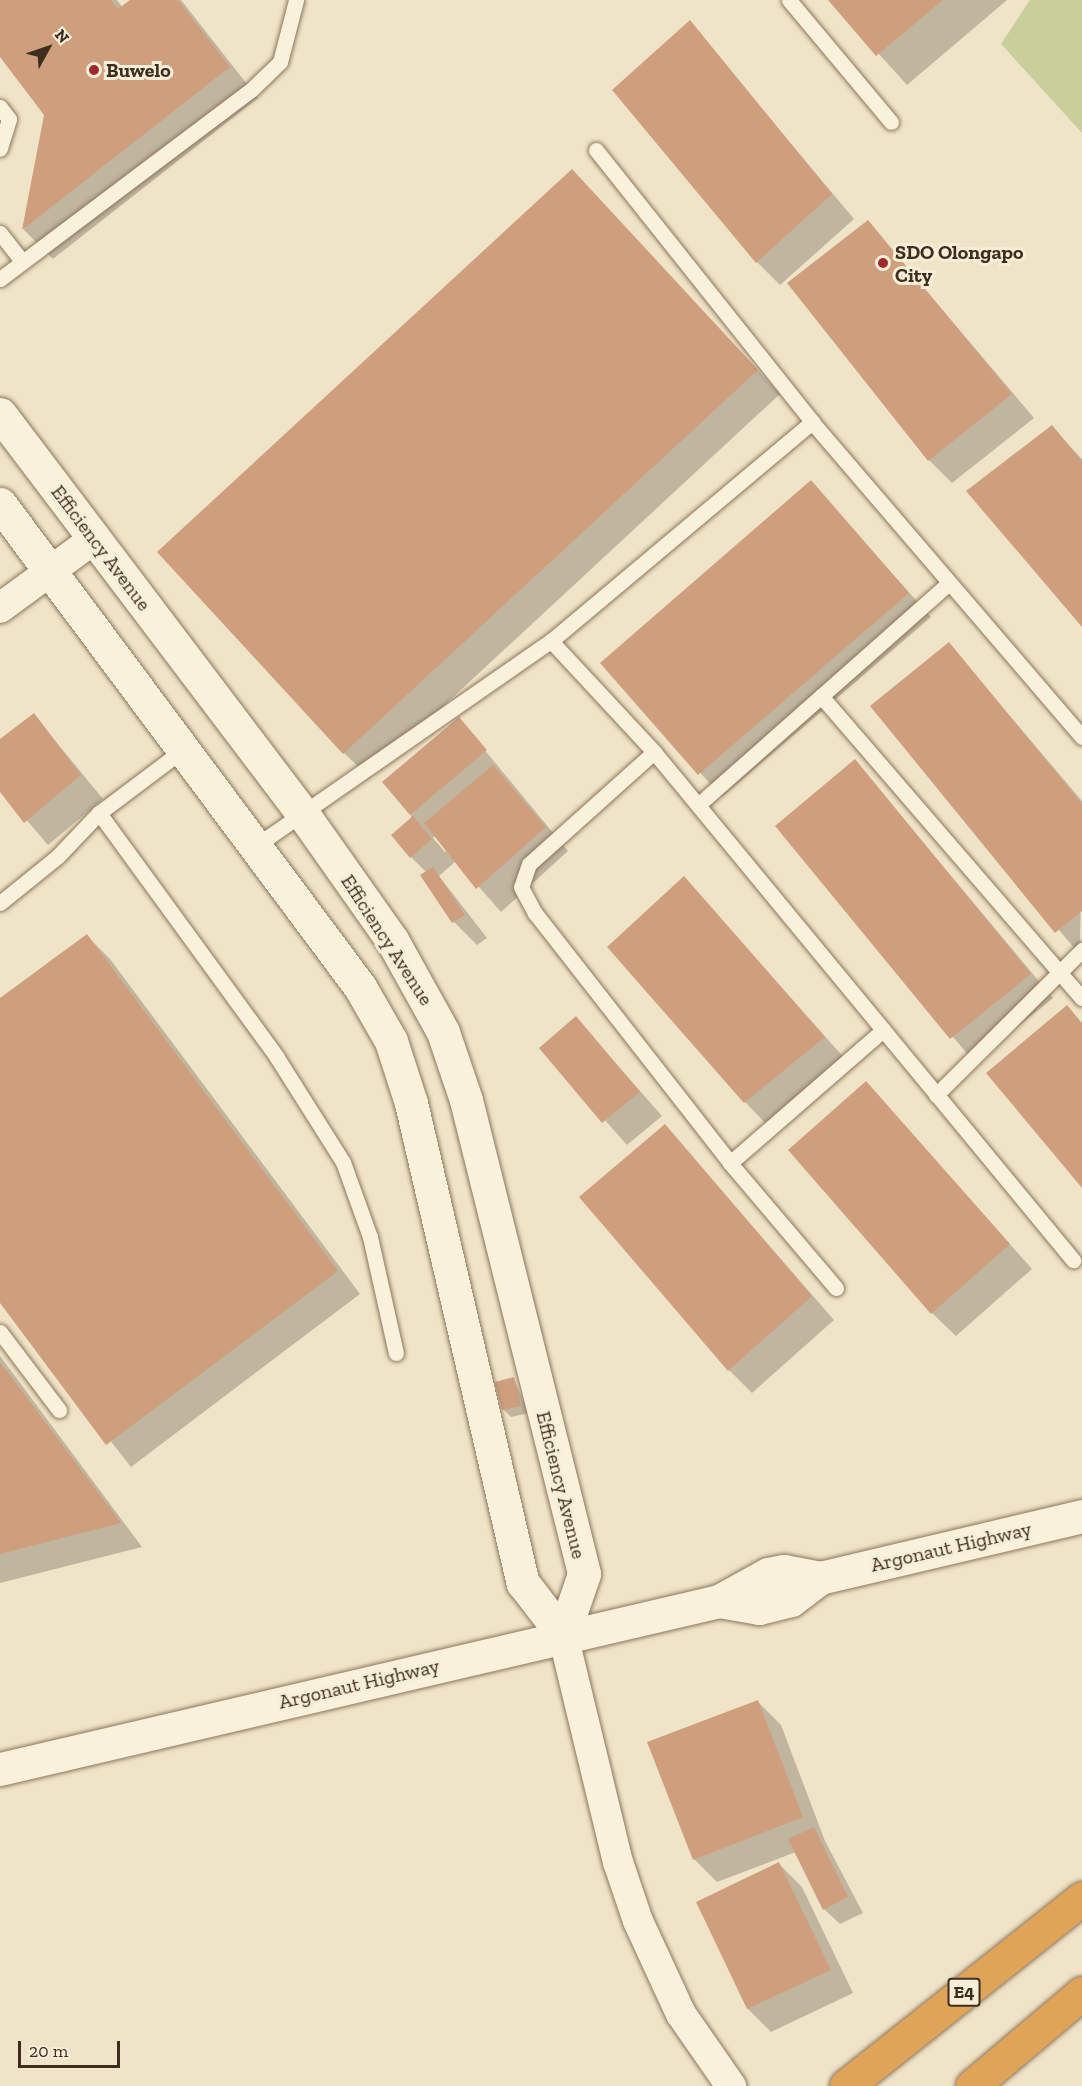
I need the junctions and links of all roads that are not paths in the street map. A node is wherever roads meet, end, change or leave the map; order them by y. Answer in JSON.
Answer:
{"nodes":[{"id":1,"x":296,"y":0,"type":"edge"},
{"id":2,"x":789,"y":0,"type":"edge"},
{"id":3,"x":0,"y":107,"type":"edge"},
{"id":4,"x":891,"y":122,"type":"dead end"},
{"id":5,"x":0,"y":149,"type":"edge"},
{"id":6,"x":596,"y":150,"type":"dead end"},
{"id":7,"x":0,"y":232,"type":"edge"},
{"id":8,"x":22,"y":261,"type":"junction"},
{"id":9,"x":0,"y":279,"type":"edge"},
{"id":10,"x":0,"y":414,"type":"edge"},
{"id":11,"x":812,"y":422,"type":"junction"},
{"id":12,"x":0,"y":504,"type":"edge"},
{"id":13,"x":94,"y":539,"type":"junction"},
{"id":14,"x":50,"y":570,"type":"junction"},
{"id":15,"x":948,"y":584,"type":"junction"},
{"id":16,"x":0,"y":608,"type":"edge"},
{"id":17,"x":552,"y":640,"type":"junction"},
{"id":18,"x":821,"y":696,"type":"junction"},
{"id":19,"x":1082,"y":737,"type":"edge"},
{"id":20,"x":184,"y":749,"type":"junction"},
{"id":21,"x":654,"y":752,"type":"junction"},
{"id":22,"x":698,"y":805,"type":"junction"},
{"id":23,"x":99,"y":813,"type":"junction"},
{"id":24,"x":303,"y":814,"type":"junction"},
{"id":25,"x":257,"y":845,"type":"junction"},
{"id":26,"x":0,"y":903,"type":"edge"},
{"id":27,"x":1082,"y":950,"type":"edge"},
{"id":28,"x":1060,"y":972,"type":"junction"},
{"id":29,"x":1082,"y":998,"type":"edge"},
{"id":30,"x":883,"y":1030,"type":"junction"},
{"id":31,"x":936,"y":1095,"type":"junction"},
{"id":32,"x":730,"y":1163,"type":"junction"},
{"id":33,"x":1072,"y":1260,"type":"dead end"},
{"id":34,"x":836,"y":1288,"type":"dead end"},
{"id":35,"x":0,"y":1332,"type":"edge"},
{"id":36,"x":396,"y":1353,"type":"dead end"},
{"id":37,"x":59,"y":1410,"type":"dead end"},
{"id":38,"x":1082,"y":1516,"type":"edge"},
{"id":39,"x":563,"y":1635,"type":"junction"},
{"id":40,"x":0,"y":1769,"type":"edge"},
{"id":41,"x":1082,"y":1898,"type":"edge"},
{"id":42,"x":1082,"y":1993,"type":"edge"},
{"id":43,"x":730,"y":2086,"type":"edge"},
{"id":44,"x":846,"y":2086,"type":"edge"},
{"id":45,"x":972,"y":2086,"type":"edge"}],
"edges":[{"from":1,"to":8,"type":"lane"},
{"from":2,"to":4,"type":"lane"},
{"from":3,"to":5,"type":"lane"},
{"from":6,"to":11,"type":"lane"},
{"from":7,"to":8,"type":"lane"},
{"from":8,"to":9,"type":"lane"},
{"from":10,"to":13,"type":"street","name":"Efficiency Avenue"},
{"from":11,"to":15,"type":"lane"},
{"from":11,"to":17,"type":"lane"},
{"from":12,"to":14,"type":"street"},
{"from":13,"to":14,"type":"street"},
{"from":13,"to":24,"type":"street","name":"Efficiency Avenue"},
{"from":14,"to":16,"type":"street"},
{"from":14,"to":20,"type":"street"},
{"from":15,"to":18,"type":"lane"},
{"from":15,"to":19,"type":"lane"},
{"from":17,"to":21,"type":"lane"},
{"from":17,"to":24,"type":"lane"},
{"from":18,"to":22,"type":"lane"},
{"from":18,"to":28,"type":"lane"},
{"from":20,"to":23,"type":"lane"},
{"from":20,"to":25,"type":"street"},
{"from":21,"to":22,"type":"lane"},
{"from":21,"to":32,"type":"lane"},
{"from":22,"to":30,"type":"lane"},
{"from":23,"to":26,"type":"lane"},
{"from":23,"to":36,"type":"lane"},
{"from":24,"to":25,"type":"lane"},
{"from":24,"to":39,"type":"street","name":"Efficiency Avenue"},
{"from":25,"to":39,"type":"street"},
{"from":27,"to":28,"type":"lane"},
{"from":28,"to":29,"type":"lane"},
{"from":28,"to":31,"type":"lane"},
{"from":30,"to":31,"type":"lane"},
{"from":30,"to":32,"type":"lane"},
{"from":31,"to":33,"type":"lane"},
{"from":32,"to":34,"type":"lane"},
{"from":35,"to":37,"type":"lane"},
{"from":38,"to":39,"type":"street","name":"Argonaut Highway"},
{"from":39,"to":40,"type":"street","name":"Argonaut Highway"},
{"from":39,"to":43,"type":"street"},
{"from":41,"to":44,"type":"highway","number":"E4"},
{"from":42,"to":45,"type":"highway"}]}
